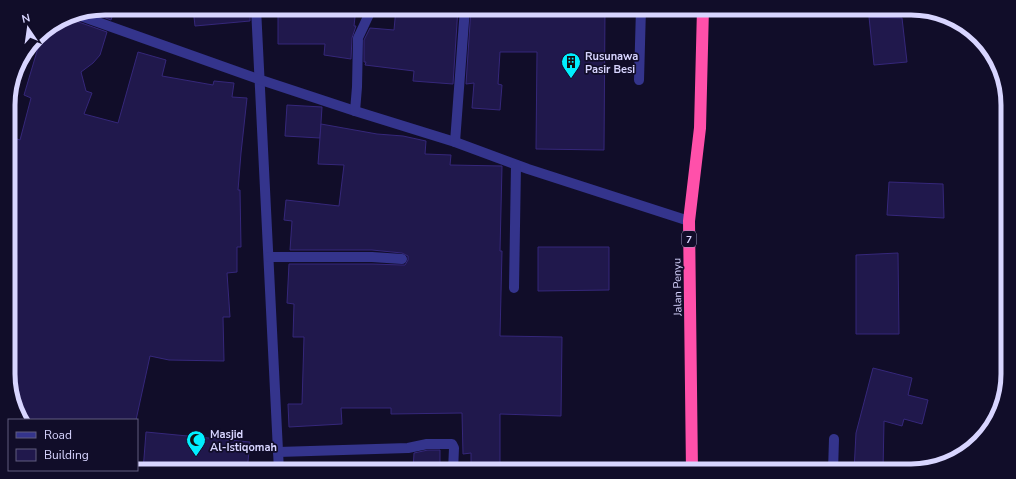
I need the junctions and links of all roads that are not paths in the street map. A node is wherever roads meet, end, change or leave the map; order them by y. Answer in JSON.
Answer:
{"nodes":[{"id":1,"x":256,"y":15,"type":"edge"},
{"id":2,"x":369,"y":15,"type":"edge"},
{"id":3,"x":464,"y":15,"type":"edge"},
{"id":4,"x":641,"y":15,"type":"edge"},
{"id":5,"x":703,"y":15,"type":"edge"},
{"id":6,"x":84,"y":18,"type":"edge"},
{"id":7,"x":261,"y":80,"type":"junction"},
{"id":8,"x":638,"y":80,"type":"dead end"},
{"id":9,"x":355,"y":111,"type":"junction"},
{"id":10,"x":455,"y":142,"type":"junction"},
{"id":11,"x":516,"y":165,"type":"junction"},
{"id":12,"x":689,"y":222,"type":"junction"},
{"id":13,"x":269,"y":257,"type":"junction"},
{"id":14,"x":402,"y":259,"type":"dead end"},
{"id":15,"x":514,"y":288,"type":"dead end"},
{"id":16,"x":834,"y":439,"type":"dead end"},
{"id":17,"x":278,"y":452,"type":"junction"},
{"id":18,"x":279,"y":464,"type":"edge"},
{"id":19,"x":453,"y":464,"type":"edge"},
{"id":20,"x":692,"y":464,"type":"edge"},
{"id":21,"x":833,"y":464,"type":"edge"}],
"edges":[{"from":1,"to":7,"type":"street"},
{"from":2,"to":9,"type":"street"},
{"from":3,"to":10,"type":"street"},
{"from":4,"to":8,"type":"street"},
{"from":5,"to":12,"type":"highway","name":"Jalan Penyu","number":"7"},
{"from":6,"to":7,"type":"street"},
{"from":7,"to":9,"type":"street"},
{"from":7,"to":13,"type":"street"},
{"from":9,"to":10,"type":"street"},
{"from":10,"to":11,"type":"street"},
{"from":11,"to":12,"type":"street"},
{"from":11,"to":15,"type":"street"},
{"from":12,"to":20,"type":"highway","name":"Jalan Penyu","number":"7"},
{"from":13,"to":14,"type":"street"},
{"from":13,"to":17,"type":"street"},
{"from":16,"to":21,"type":"street"},
{"from":17,"to":18,"type":"street"},
{"from":17,"to":19,"type":"street"}]}
